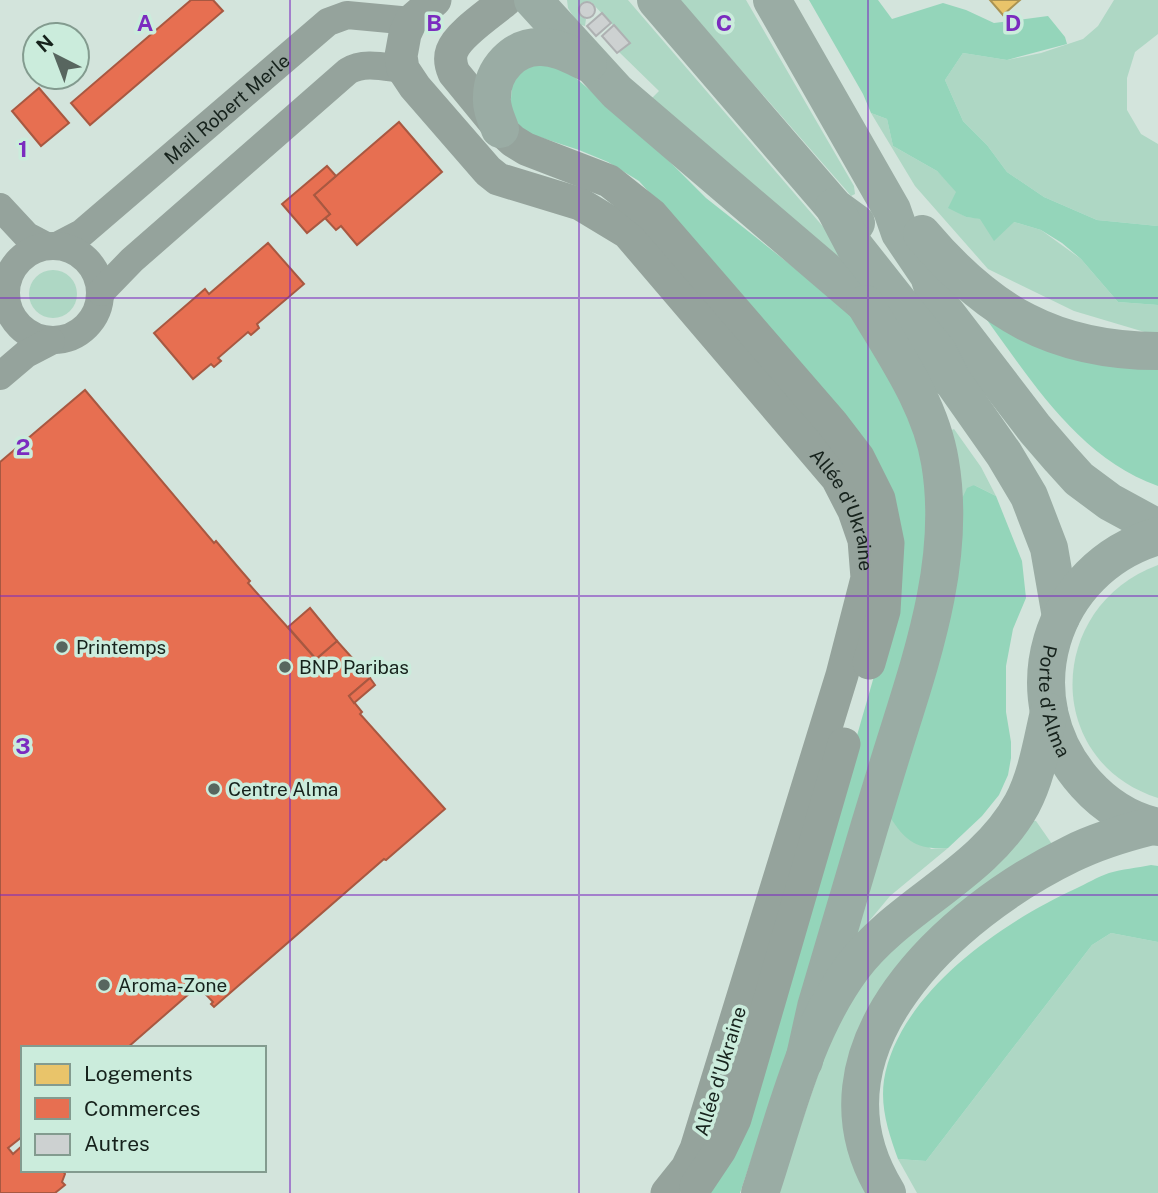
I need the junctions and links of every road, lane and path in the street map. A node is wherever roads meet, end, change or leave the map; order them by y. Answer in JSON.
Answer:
{"nodes":[{"id":1,"x":506,"y":0,"type":"edge"},
{"id":2,"x":533,"y":0,"type":"edge"},
{"id":3,"x":656,"y":0,"type":"edge"},
{"id":4,"x":772,"y":0,"type":"edge"},
{"id":5,"x":423,"y":11,"type":"edge"},
{"id":6,"x":588,"y":63,"type":"junction"},
{"id":7,"x":403,"y":69,"type":"junction"},
{"id":8,"x":500,"y":129,"type":"junction"},
{"id":9,"x":0,"y":207,"type":"edge"},
{"id":10,"x":834,"y":207,"type":"junction"},
{"id":11,"x":892,"y":210,"type":"junction"},
{"id":12,"x":51,"y":246,"type":"junction"},
{"id":13,"x":4,"y":279,"type":"edge"},
{"id":14,"x":101,"y":292,"type":"junction"},
{"id":15,"x":937,"y":301,"type":"junction"},
{"id":16,"x":866,"y":304,"type":"junction"},
{"id":17,"x":51,"y":341,"type":"junction"},
{"id":18,"x":1158,"y":351,"type":"edge"},
{"id":19,"x":0,"y":376,"type":"edge"},
{"id":20,"x":952,"y":380,"type":"junction"},
{"id":21,"x":1158,"y":528,"type":"edge"},
{"id":22,"x":1158,"y":536,"type":"edge"},
{"id":23,"x":1060,"y":617,"type":"junction"},
{"id":24,"x":1049,"y":712,"type":"junction"},
{"id":25,"x":1155,"y":827,"type":"edge"},
{"id":26,"x":804,"y":1061,"type":"junction"},
{"id":27,"x":667,"y":1193,"type":"edge"},
{"id":28,"x":690,"y":1193,"type":"edge"},
{"id":29,"x":760,"y":1193,"type":"edge"},
{"id":30,"x":887,"y":1193,"type":"edge"}],
"edges":[{"from":1,"to":8,"type":"street","name":"Allée d'Ukraine"},
{"from":2,"to":6,"type":"highway"},
{"from":3,"to":10,"type":"highway"},
{"from":4,"to":11,"type":"highway"},
{"from":5,"to":7,"type":"street"},
{"from":5,"to":12,"type":"street","name":"Mail Robert Merle"},
{"from":6,"to":8,"type":"highway"},
{"from":6,"to":16,"type":"highway"},
{"from":7,"to":14,"type":"street"},
{"from":7,"to":27,"type":"street","name":"Allée d'Ukraine"},
{"from":8,"to":28,"type":"street","name":"Allée d'Ukraine"},
{"from":9,"to":12,"type":"street"},
{"from":10,"to":15,"type":"highway"},
{"from":10,"to":20,"type":"highway"},
{"from":11,"to":15,"type":"highway"},
{"from":11,"to":18,"type":"highway"},
{"from":12,"to":13,"type":"street"},
{"from":12,"to":14,"type":"street"},
{"from":13,"to":17,"type":"street"},
{"from":14,"to":17,"type":"street"},
{"from":15,"to":21,"type":"highway"},
{"from":16,"to":20,"type":"highway"},
{"from":16,"to":26,"type":"highway"},
{"from":17,"to":19,"type":"street"},
{"from":20,"to":23,"type":"highway"},
{"from":22,"to":23,"type":"highway","name":"Porte d'Alma"},
{"from":23,"to":24,"type":"highway","name":"Porte d'Alma"},
{"from":24,"to":25,"type":"highway","name":"Porte d'Alma"},
{"from":24,"to":26,"type":"highway"},
{"from":25,"to":30,"type":"highway"},
{"from":26,"to":29,"type":"highway"}]}
